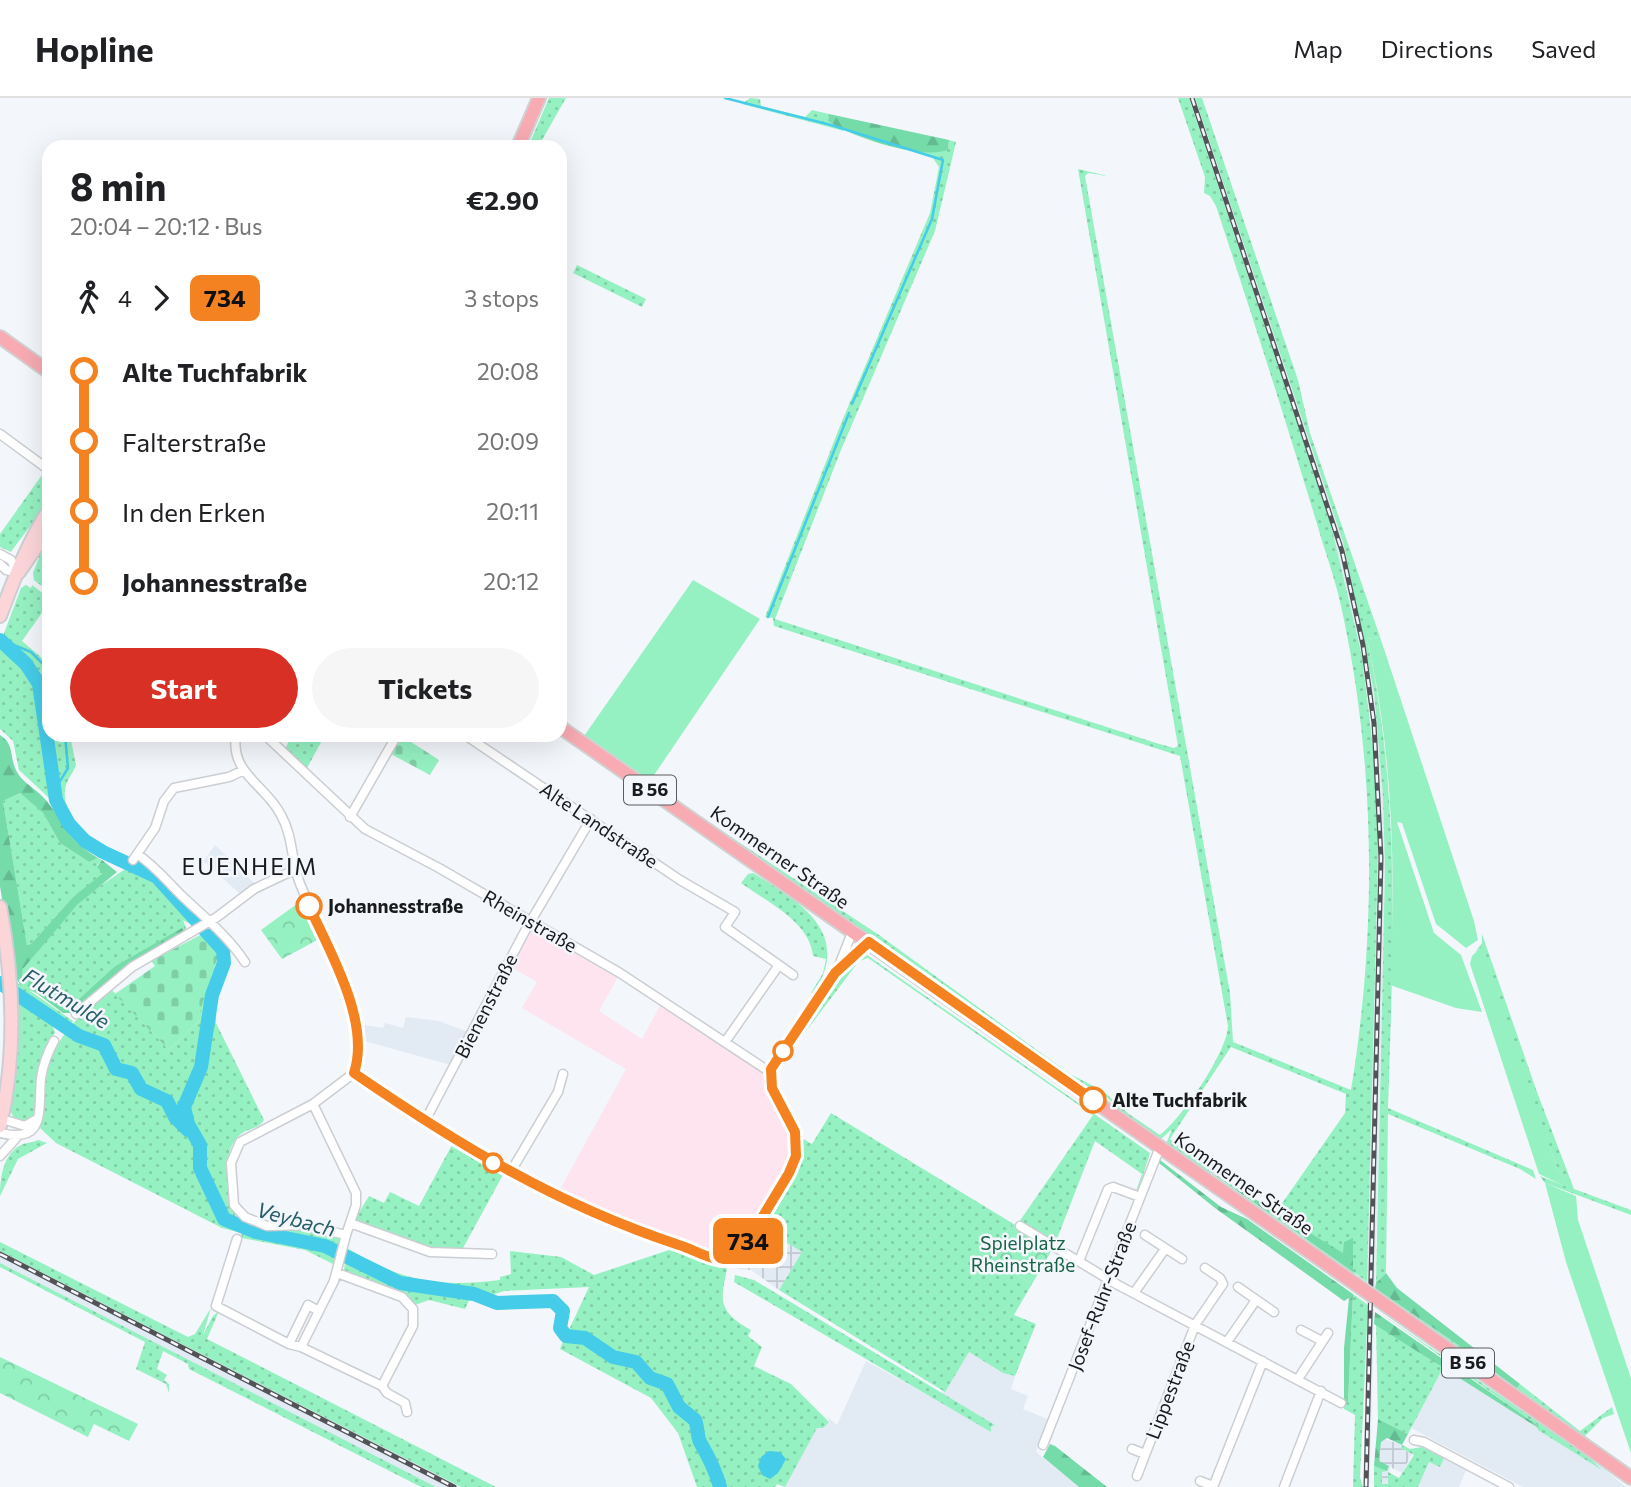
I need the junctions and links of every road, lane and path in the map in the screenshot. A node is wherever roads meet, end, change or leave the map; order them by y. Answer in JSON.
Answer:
{"nodes":[{"id":1,"x":539,"y":98,"type":"edge"},
{"id":2,"x":521,"y":140,"type":"edge"},
{"id":3,"x":0,"y":337,"type":"edge"},
{"id":4,"x":42,"y":367,"type":"edge"},
{"id":5,"x":0,"y":433,"type":"edge"},
{"id":6,"x":42,"y":462,"type":"edge"},
{"id":7,"x":42,"y":522,"type":"edge"},
{"id":8,"x":42,"y":540,"type":"edge"},
{"id":9,"x":0,"y":554,"type":"edge"},
{"id":10,"x":0,"y":564,"type":"edge"},
{"id":11,"x":18,"y":573,"type":"junction"},
{"id":12,"x":0,"y":616,"type":"edge"},
{"id":13,"x":567,"y":732,"type":"edge"},
{"id":14,"x":236,"y":742,"type":"edge"},
{"id":15,"x":273,"y":742,"type":"edge"},
{"id":16,"x":393,"y":742,"type":"edge"},
{"id":17,"x":476,"y":742,"type":"edge"},
{"id":18,"x":242,"y":771,"type":"junction"},
{"id":19,"x":350,"y":817,"type":"junction"},
{"id":20,"x":591,"y":819,"type":"junction"},
{"id":21,"x":296,"y":869,"type":"junction"},
{"id":22,"x":0,"y":907,"type":"edge"},
{"id":23,"x":208,"y":921,"type":"junction"},
{"id":24,"x":532,"y":922,"type":"junction"},
{"id":25,"x":853,"y":930,"type":"junction"},
{"id":26,"x":869,"y":942,"type":"junction"},
{"id":27,"x":245,"y":962,"type":"dead end"},
{"id":28,"x":779,"y":965,"type":"junction"},
{"id":29,"x":835,"y":973,"type":"junction"},
{"id":30,"x":793,"y":975,"type":"dead end"},
{"id":31,"x":76,"y":1014,"type":"dead end"},
{"id":32,"x":54,"y":1041,"type":"dead end"},
{"id":33,"x":725,"y":1042,"type":"junction"},
{"id":34,"x":770,"y":1072,"type":"junction"},
{"id":35,"x":354,"y":1073,"type":"junction"},
{"id":36,"x":563,"y":1074,"type":"dead end"},
{"id":37,"x":313,"y":1104,"type":"junction"},
{"id":38,"x":37,"y":1119,"type":"junction"},
{"id":39,"x":425,"y":1121,"type":"junction"},
{"id":40,"x":1,"y":1126,"type":"edge"},
{"id":41,"x":17,"y":1137,"type":"junction"},
{"id":42,"x":1160,"y":1147,"type":"junction"},
{"id":43,"x":0,"y":1156,"type":"edge"},
{"id":44,"x":510,"y":1173,"type":"junction"},
{"id":45,"x":1140,"y":1197,"type":"junction"},
{"id":46,"x":350,"y":1223,"type":"junction"},
{"id":47,"x":1020,"y":1226,"type":"dead end"},
{"id":48,"x":346,"y":1235,"type":"junction"},
{"id":49,"x":1145,"y":1235,"type":"dead end"},
{"id":50,"x":237,"y":1239,"type":"dead end"},
{"id":51,"x":1165,"y":1249,"type":"junction"},
{"id":52,"x":479,"y":1253,"type":"junction"},
{"id":53,"x":492,"y":1254,"type":"dead end"},
{"id":54,"x":1182,"y":1259,"type":"dead end"},
{"id":55,"x":1079,"y":1261,"type":"junction"},
{"id":56,"x":479,"y":1264,"type":"dead end"},
{"id":57,"x":1205,"y":1268,"type":"dead end"},
{"id":58,"x":337,"y":1273,"type":"junction"},
{"id":59,"x":1108,"y":1279,"type":"junction"},
{"id":60,"x":1238,"y":1287,"type":"dead end"},
{"id":61,"x":1134,"y":1293,"type":"junction"},
{"id":62,"x":1256,"y":1300,"type":"junction"},
{"id":63,"x":319,"y":1311,"type":"junction"},
{"id":64,"x":1274,"y":1312,"type":"dead end"},
{"id":65,"x":1195,"y":1325,"type":"junction"},
{"id":66,"x":1301,"y":1330,"type":"dead end"},
{"id":67,"x":1328,"y":1333,"type":"dead end"},
{"id":68,"x":1322,"y":1341,"type":"junction"},
{"id":69,"x":1227,"y":1342,"type":"junction"},
{"id":70,"x":289,"y":1344,"type":"junction"},
{"id":71,"x":301,"y":1346,"type":"junction"},
{"id":72,"x":1263,"y":1361,"type":"junction"},
{"id":73,"x":1298,"y":1379,"type":"junction"},
{"id":74,"x":382,"y":1386,"type":"junction"},
{"id":75,"x":1321,"y":1391,"type":"junction"},
{"id":76,"x":1341,"y":1403,"type":"dead end"},
{"id":77,"x":407,"y":1412,"type":"dead end"},
{"id":78,"x":1414,"y":1440,"type":"dead end"},
{"id":79,"x":1043,"y":1445,"type":"dead end"},
{"id":80,"x":1132,"y":1449,"type":"dead end"},
{"id":81,"x":1145,"y":1454,"type":"junction"},
{"id":82,"x":1137,"y":1476,"type":"dead end"},
{"id":83,"x":1631,"y":1478,"type":"edge"},
{"id":84,"x":1200,"y":1481,"type":"dead end"},
{"id":85,"x":1213,"y":1487,"type":"edge"},
{"id":86,"x":1284,"y":1487,"type":"edge"},
{"id":87,"x":1508,"y":1487,"type":"edge"}],
"edges":[{"from":1,"to":2,"type":"main road"},
{"from":3,"to":4,"type":"main road"},
{"from":5,"to":6,"type":"street"},
{"from":7,"to":11,"type":"main road"},
{"from":8,"to":11,"type":"main road"},
{"from":9,"to":11,"type":"street"},
{"from":10,"to":11,"type":"street"},
{"from":11,"to":12,"type":"main road"},
{"from":13,"to":25,"type":"main road","name":"Kommerner Straße","number":"B 56"},
{"from":14,"to":18,"type":"street"},
{"from":15,"to":19,"type":"street","name":"Rheinstraße"},
{"from":16,"to":19,"type":"street"},
{"from":17,"to":20,"type":"street","name":"Alte Landstraße"},
{"from":18,"to":21,"type":"street"},
{"from":18,"to":23,"type":"street"},
{"from":19,"to":24,"type":"street","name":"Rheinstraße"},
{"from":20,"to":24,"type":"street","name":"Bienenstraße"},
{"from":20,"to":28,"type":"street","name":"Alte Landstraße"},
{"from":21,"to":23,"type":"street"},
{"from":21,"to":35,"type":"street"},
{"from":22,"to":40,"type":"main road"},
{"from":23,"to":27,"type":"street"},
{"from":23,"to":31,"type":"street"},
{"from":24,"to":33,"type":"street","name":"Rheinstraße"},
{"from":24,"to":39,"type":"street","name":"Bienenstraße"},
{"from":25,"to":26,"type":"main road","name":"Kommerner Straße","number":"B 56"},
{"from":25,"to":29,"type":"street"},
{"from":26,"to":29,"type":"street"},
{"from":26,"to":42,"type":"main road","name":"Kommerner Straße","number":"B 56"},
{"from":28,"to":30,"type":"street"},
{"from":28,"to":33,"type":"street"},
{"from":29,"to":34,"type":"street"},
{"from":32,"to":38,"type":"street"},
{"from":33,"to":34,"type":"street","name":"Rheinstraße"},
{"from":34,"to":44,"type":"street"},
{"from":35,"to":37,"type":"street"},
{"from":35,"to":39,"type":"street"},
{"from":36,"to":44,"type":"street"},
{"from":37,"to":46,"type":"street"},
{"from":37,"to":48,"type":"street"},
{"from":38,"to":40,"type":"street"},
{"from":38,"to":41,"type":"street"},
{"from":39,"to":44,"type":"street"},
{"from":40,"to":41,"type":"street"},
{"from":41,"to":43,"type":"street"},
{"from":42,"to":45,"type":"street","name":"Josef-Ruhr-Straße"},
{"from":42,"to":83,"type":"main road","name":"Kommerner Straße","number":"B 56","bridge":true},
{"from":45,"to":55,"type":"street"},
{"from":45,"to":59,"type":"street","name":"Josef-Ruhr-Straße"},
{"from":46,"to":48,"type":"street"},
{"from":46,"to":52,"type":"street"},
{"from":47,"to":55,"type":"street"},
{"from":48,"to":58,"type":"street"},
{"from":49,"to":51,"type":"street"},
{"from":50,"to":70,"type":"street"},
{"from":51,"to":54,"type":"street"},
{"from":51,"to":61,"type":"street"},
{"from":52,"to":53,"type":"street"},
{"from":52,"to":56,"type":"street"},
{"from":55,"to":59,"type":"street"},
{"from":57,"to":65,"type":"street"},
{"from":58,"to":63,"type":"street"},
{"from":58,"to":74,"type":"street"},
{"from":59,"to":61,"type":"street"},
{"from":59,"to":79,"type":"street","name":"Josef-Ruhr-Straße"},
{"from":60,"to":62,"type":"street"},
{"from":61,"to":65,"type":"street"},
{"from":62,"to":64,"type":"street"},
{"from":62,"to":69,"type":"street"},
{"from":63,"to":70,"type":"street"},
{"from":63,"to":71,"type":"street"},
{"from":65,"to":69,"type":"street"},
{"from":65,"to":81,"type":"street","name":"Lippestraße"},
{"from":66,"to":68,"type":"street"},
{"from":67,"to":68,"type":"street"},
{"from":68,"to":73,"type":"street"},
{"from":69,"to":72,"type":"street"},
{"from":70,"to":71,"type":"street"},
{"from":71,"to":74,"type":"street"},
{"from":72,"to":73,"type":"street"},
{"from":72,"to":85,"type":"street"},
{"from":73,"to":75,"type":"street"},
{"from":74,"to":77,"type":"street"},
{"from":75,"to":76,"type":"street"},
{"from":75,"to":86,"type":"street"},
{"from":78,"to":87,"type":"street"},
{"from":80,"to":81,"type":"street","name":"Lippestraße"},
{"from":81,"to":82,"type":"street","name":"Lippestraße"},
{"from":84,"to":85,"type":"street"}]}
